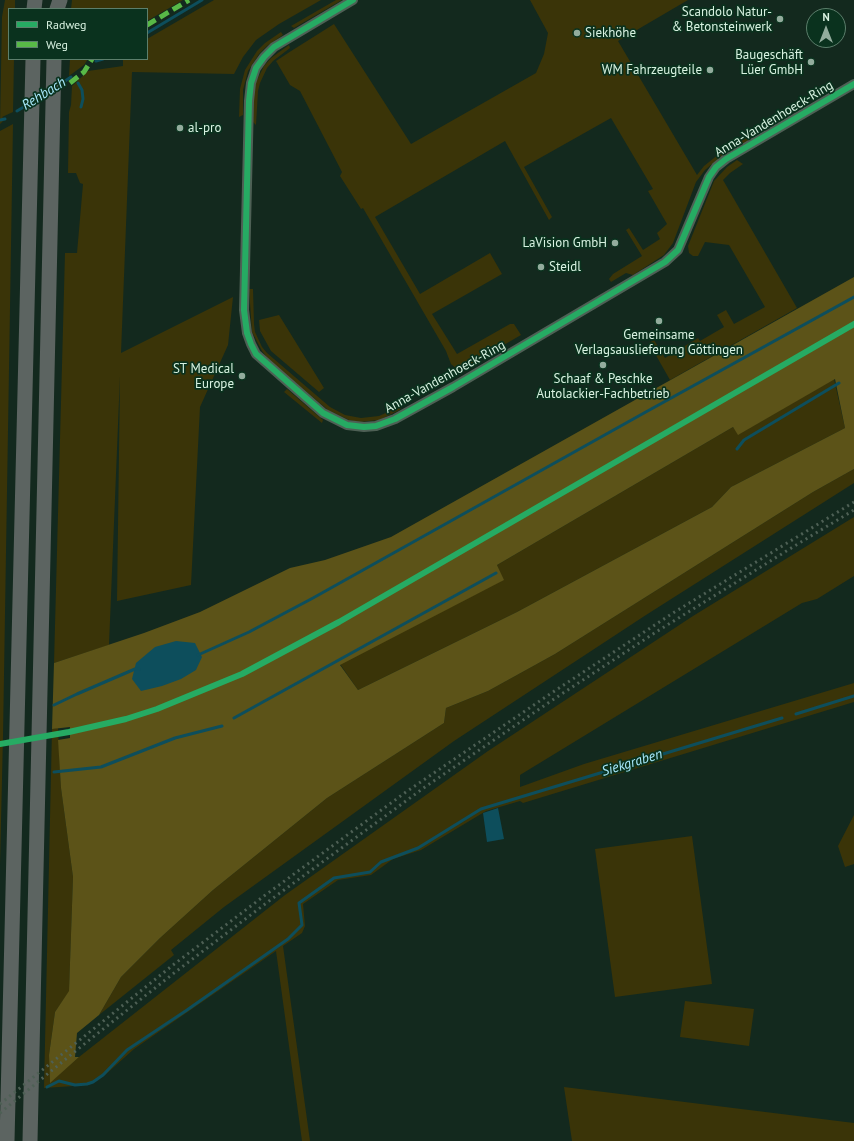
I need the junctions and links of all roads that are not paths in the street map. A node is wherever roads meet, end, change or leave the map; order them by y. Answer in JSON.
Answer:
{"nodes":[{"id":1,"x":353,"y":0,"type":"edge"},
{"id":2,"x":54,"y":60,"type":"edge"},
{"id":3,"x":33,"y":66,"type":"edge"},
{"id":4,"x":854,"y":84,"type":"edge"},
{"id":5,"x":7,"y":1141,"type":"edge"},
{"id":6,"x":30,"y":1141,"type":"edge"}],
"edges":[{"from":1,"to":4,"type":"street","name":"Anna-Vandenhoeck-Ring"},
{"from":2,"to":6,"type":"highway"},
{"from":3,"to":5,"type":"highway"}]}
